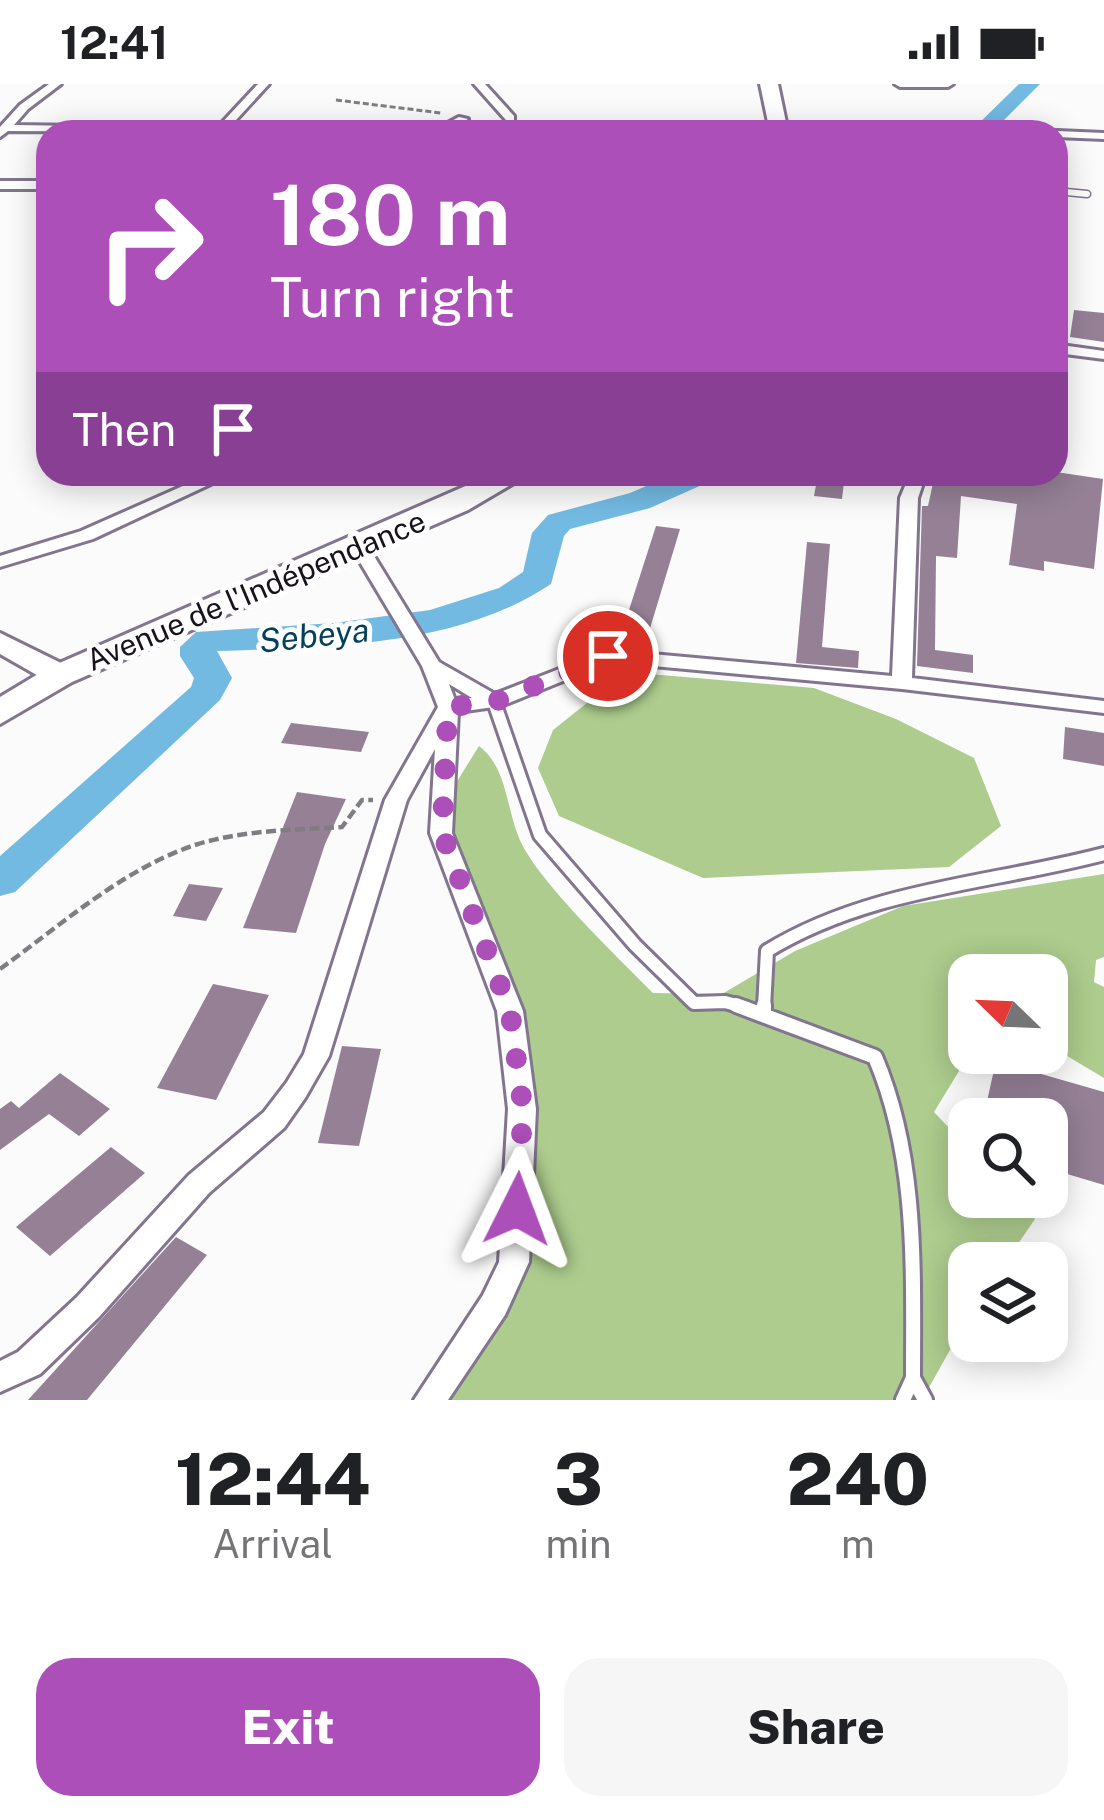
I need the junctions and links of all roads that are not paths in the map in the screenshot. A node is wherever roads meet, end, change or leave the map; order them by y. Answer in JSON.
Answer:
{"nodes":[{"id":1,"x":56,"y":84,"type":"edge"},
{"id":2,"x":264,"y":84,"type":"edge"},
{"id":3,"x":479,"y":84,"type":"edge"},
{"id":4,"x":769,"y":84,"type":"edge"},
{"id":5,"x":900,"y":84,"type":"edge"},
{"id":6,"x":948,"y":84,"type":"edge"},
{"id":7,"x":510,"y":118,"type":"dead end"},
{"id":8,"x":230,"y":120,"type":"edge"},
{"id":9,"x":776,"y":120,"type":"edge"},
{"id":10,"x":4,"y":131,"type":"edge"},
{"id":11,"x":36,"y":131,"type":"edge"},
{"id":12,"x":1068,"y":134,"type":"edge"},
{"id":13,"x":1104,"y":136,"type":"edge"},
{"id":14,"x":0,"y":184,"type":"edge"},
{"id":15,"x":36,"y":184,"type":"edge"},
{"id":16,"x":1068,"y":192,"type":"edge"},
{"id":17,"x":1087,"y":194,"type":"dead end"},
{"id":18,"x":1068,"y":349,"type":"edge"},
{"id":19,"x":1104,"y":355,"type":"edge"},
{"id":20,"x":197,"y":486,"type":"edge"},
{"id":21,"x":490,"y":486,"type":"edge"},
{"id":22,"x":914,"y":486,"type":"edge"},
{"id":23,"x":360,"y":547,"type":"junction"},
{"id":24,"x":0,"y":562,"type":"edge"},
{"id":25,"x":0,"y":642,"type":"edge"},
{"id":26,"x":431,"y":666,"type":"junction"},
{"id":27,"x":59,"y":675,"type":"junction"},
{"id":28,"x":902,"y":683,"type":"junction"},
{"id":29,"x":494,"y":702,"type":"junction"},
{"id":30,"x":448,"y":707,"type":"junction"},
{"id":31,"x":1104,"y":707,"type":"edge"},
{"id":32,"x":0,"y":713,"type":"edge"},
{"id":33,"x":1104,"y":854,"type":"edge"},
{"id":34,"x":764,"y":1013,"type":"junction"},
{"id":35,"x":0,"y":1377,"type":"edge"},
{"id":36,"x":914,"y":1378,"type":"junction"},
{"id":37,"x":430,"y":1400,"type":"edge"},
{"id":38,"x":903,"y":1400,"type":"edge"},
{"id":39,"x":925,"y":1400,"type":"edge"}],
"edges":[{"from":1,"to":10,"type":"street"},
{"from":2,"to":8,"type":"street"},
{"from":3,"to":7,"type":"street"},
{"from":4,"to":9,"type":"highway"},
{"from":5,"to":6,"type":"street"},
{"from":10,"to":11,"type":"street"},
{"from":12,"to":13,"type":"street"},
{"from":14,"to":15,"type":"street"},
{"from":16,"to":17,"type":"lane"},
{"from":18,"to":19,"type":"street"},
{"from":20,"to":24,"type":"street"},
{"from":21,"to":23,"type":"highway","name":"Avenue de l'Indépendance"},
{"from":22,"to":28,"type":"street"},
{"from":23,"to":26,"type":"street"},
{"from":23,"to":27,"type":"highway","name":"Avenue de l'Indépendance"},
{"from":25,"to":27,"type":"main road"},
{"from":26,"to":29,"type":"street"},
{"from":26,"to":30,"type":"street"},
{"from":27,"to":32,"type":"highway","name":"Avenue de l'Indépendance"},
{"from":28,"to":29,"type":"street"},
{"from":28,"to":31,"type":"street"},
{"from":29,"to":30,"type":"street"},
{"from":29,"to":34,"type":"lane"},
{"from":30,"to":35,"type":"street"},
{"from":30,"to":37,"type":"street"},
{"from":33,"to":34,"type":"lane"},
{"from":34,"to":36,"type":"lane"},
{"from":36,"to":38,"type":"lane"},
{"from":36,"to":39,"type":"lane"}]}
